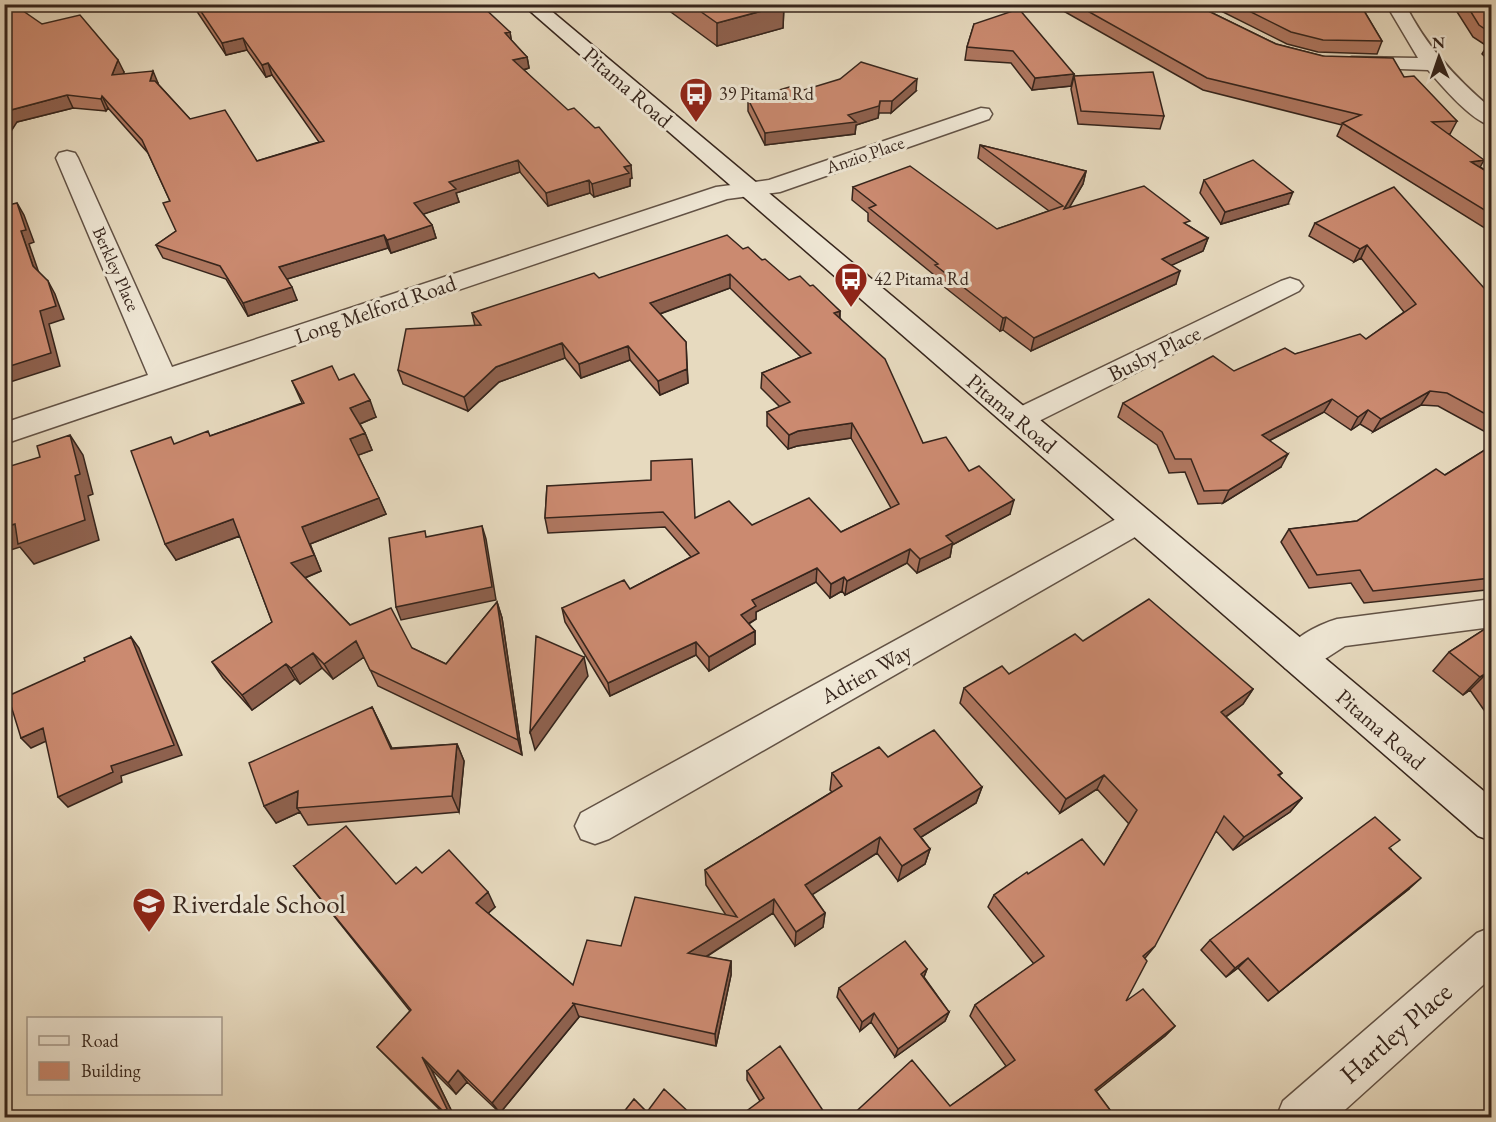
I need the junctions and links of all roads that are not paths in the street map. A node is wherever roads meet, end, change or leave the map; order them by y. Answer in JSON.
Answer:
{"nodes":[{"id":1,"x":531,"y":4,"type":"edge"},
{"id":2,"x":1395,"y":4,"type":"edge"},
{"id":3,"x":1337,"y":62,"type":"edge"},
{"id":4,"x":1434,"y":64,"type":"junction"},
{"id":5,"x":981,"y":114,"type":"dead end"},
{"id":6,"x":1491,"y":120,"type":"edge"},
{"id":7,"x":67,"y":158,"type":"dead end"},
{"id":8,"x":747,"y":189,"type":"junction"},
{"id":9,"x":1290,"y":286,"type":"dead end"},
{"id":10,"x":164,"y":380,"type":"junction"},
{"id":11,"x":1019,"y":419,"type":"junction"},
{"id":12,"x":4,"y":434,"type":"edge"},
{"id":13,"x":1138,"y":521,"type":"junction"},
{"id":14,"x":1491,"y":613,"type":"edge"},
{"id":15,"x":1299,"y":657,"type":"junction"},
{"id":16,"x":1491,"y":823,"type":"edge"},
{"id":17,"x":595,"y":826,"type":"dead end"},
{"id":18,"x":1491,"y":948,"type":"edge"},
{"id":19,"x":1300,"y":1118,"type":"edge"}],
"edges":[{"from":1,"to":8,"type":"street","name":"Pitama Road"},
{"from":2,"to":4,"type":"street"},
{"from":3,"to":4,"type":"street"},
{"from":4,"to":6,"type":"street"},
{"from":5,"to":8,"type":"street","name":"Anzio Place"},
{"from":7,"to":10,"type":"street","name":"Berkley Place"},
{"from":8,"to":10,"type":"street","name":"Long Melford Road"},
{"from":8,"to":11,"type":"street","name":"Pitama Road"},
{"from":9,"to":11,"type":"street","name":"Busby Place"},
{"from":10,"to":12,"type":"street","name":"Long Melford Road"},
{"from":11,"to":13,"type":"street","name":"Pitama Road"},
{"from":13,"to":15,"type":"street","name":"Pitama Road"},
{"from":13,"to":17,"type":"street","name":"Adrien Way"},
{"from":14,"to":15,"type":"street"},
{"from":15,"to":16,"type":"street","name":"Pitama Road"},
{"from":18,"to":19,"type":"street","name":"Hartley Place"}]}
